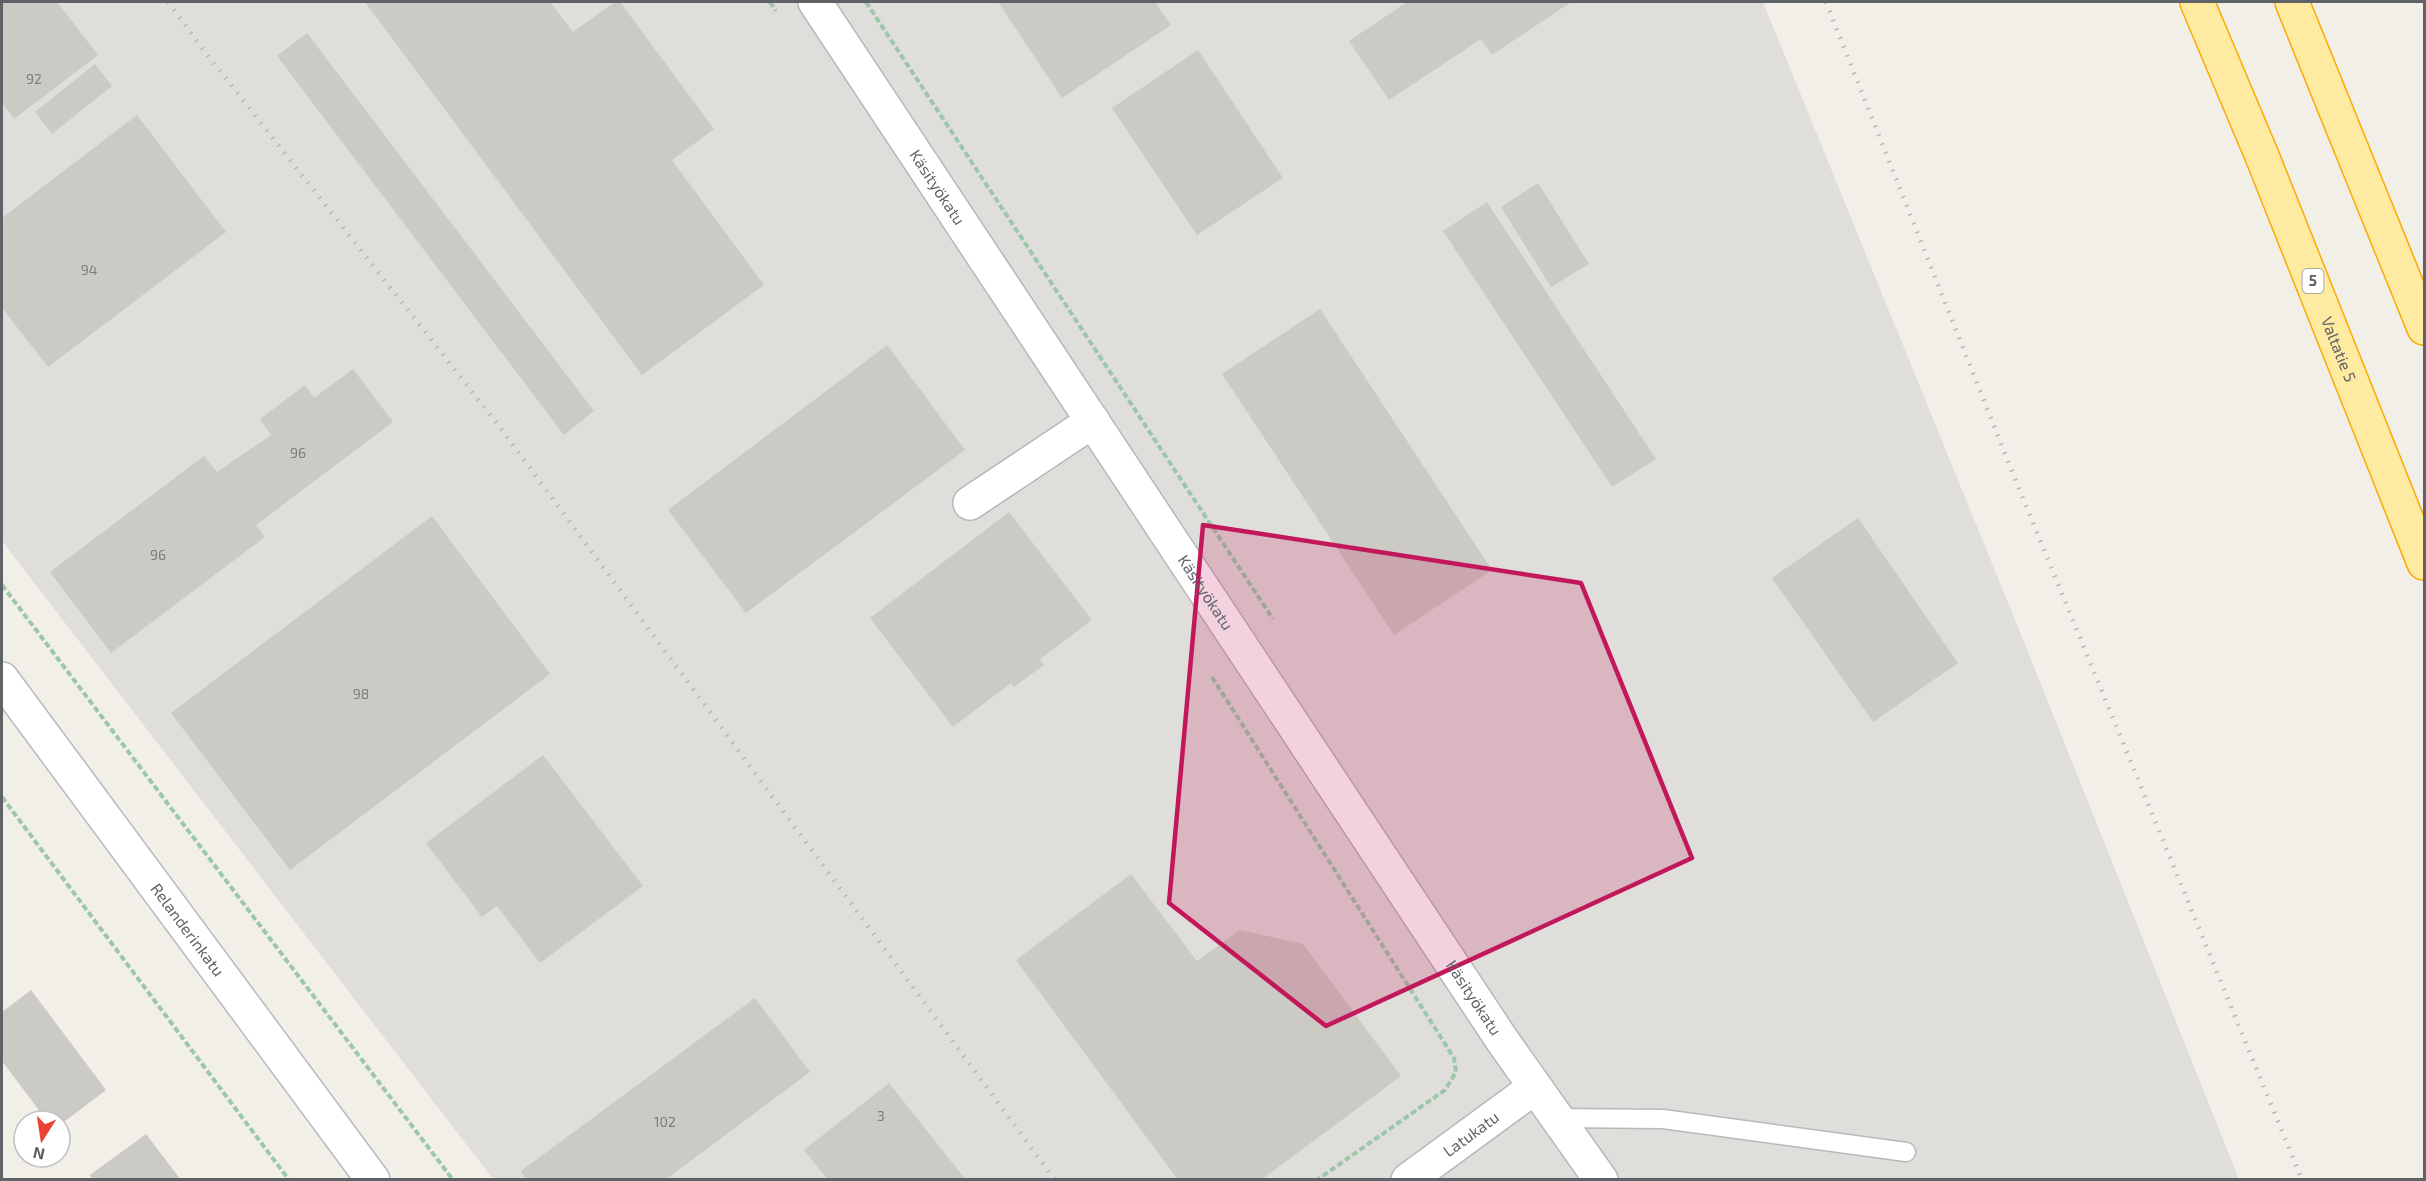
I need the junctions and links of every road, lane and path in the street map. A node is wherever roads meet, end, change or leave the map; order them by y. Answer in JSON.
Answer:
{"nodes":[{"id":1,"x":770,"y":2,"type":"edge"},
{"id":2,"x":815,"y":2,"type":"edge"},
{"id":3,"x":2197,"y":2,"type":"edge"},
{"id":4,"x":2292,"y":2,"type":"edge"},
{"id":5,"x":783,"y":21,"type":"dead end"},
{"id":6,"x":2424,"y":328,"type":"edge"},
{"id":7,"x":1093,"y":420,"type":"junction"},
{"id":8,"x":970,"y":503,"type":"dead end"},
{"id":9,"x":2424,"y":563,"type":"edge"},
{"id":10,"x":2,"y":585,"type":"edge"},
{"id":11,"x":1207,"y":669,"type":"dead end"},
{"id":12,"x":2,"y":679,"type":"edge"},
{"id":13,"x":2,"y":797,"type":"edge"},
{"id":14,"x":1535,"y":1087,"type":"junction"},
{"id":15,"x":1558,"y":1118,"type":"junction"},
{"id":16,"x":1906,"y":1152,"type":"dead end"},
{"id":17,"x":290,"y":1179,"type":"edge"},
{"id":18,"x":373,"y":1179,"type":"edge"},
{"id":19,"x":453,"y":1179,"type":"edge"},
{"id":20,"x":1317,"y":1179,"type":"edge"},
{"id":21,"x":1408,"y":1179,"type":"edge"},
{"id":22,"x":1601,"y":1179,"type":"edge"}],
"edges":[{"from":1,"to":5,"type":"path"},
{"from":2,"to":7,"type":"street","name":"Käsityökatu"},
{"from":3,"to":9,"type":"highway","name":"Valtatie 5","number":"5"},
{"from":4,"to":6,"type":"highway"},
{"from":7,"to":8,"type":"street"},
{"from":7,"to":14,"type":"street","name":"Käsityökatu"},
{"from":10,"to":19,"type":"path"},
{"from":11,"to":20,"type":"path"},
{"from":12,"to":18,"type":"street","name":"Relanderinkatu"},
{"from":13,"to":17,"type":"path"},
{"from":14,"to":15,"type":"street","name":"Käsityökatu"},
{"from":14,"to":21,"type":"street","name":"Latukatu"},
{"from":15,"to":16,"type":"lane"},
{"from":15,"to":22,"type":"street","name":"Käsityökatu"}]}
